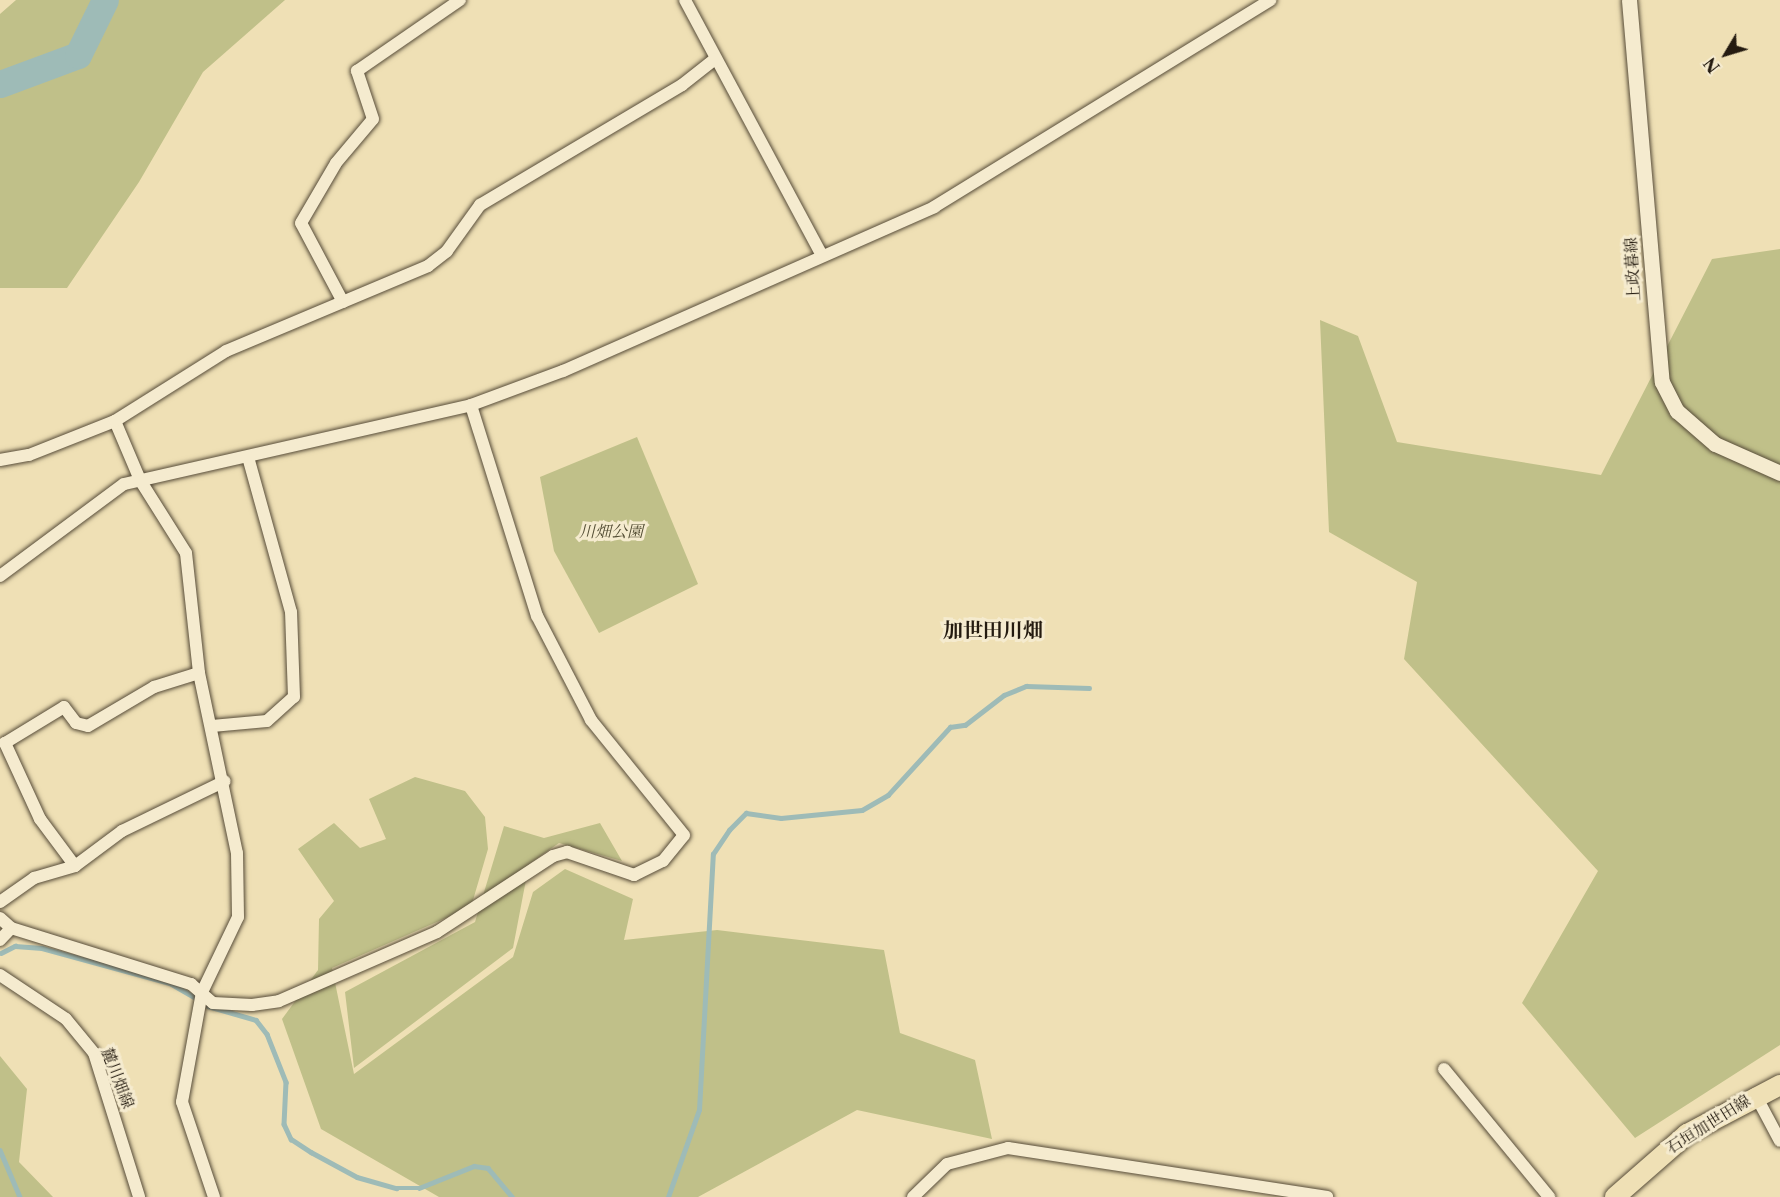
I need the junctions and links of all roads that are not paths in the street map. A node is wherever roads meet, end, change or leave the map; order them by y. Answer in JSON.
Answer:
{"nodes":[{"id":1,"x":460,"y":0,"type":"edge"},
{"id":2,"x":685,"y":0,"type":"edge"},
{"id":3,"x":1270,"y":0,"type":"edge"},
{"id":4,"x":1629,"y":0,"type":"edge"},
{"id":5,"x":715,"y":59,"type":"junction"},
{"id":6,"x":822,"y":256,"type":"junction"},
{"id":7,"x":343,"y":302,"type":"junction"},
{"id":8,"x":471,"y":405,"type":"junction"},
{"id":9,"x":115,"y":421,"type":"junction"},
{"id":10,"x":248,"y":457,"type":"junction"},
{"id":11,"x":0,"y":460,"type":"edge"},
{"id":12,"x":1780,"y":473,"type":"edge"},
{"id":13,"x":140,"y":480,"type":"junction"},
{"id":14,"x":0,"y":576,"type":"edge"},
{"id":15,"x":199,"y":672,"type":"junction"},
{"id":16,"x":212,"y":726,"type":"junction"},
{"id":17,"x":225,"y":781,"type":"junction"},
{"id":18,"x":75,"y":866,"type":"junction"},
{"id":19,"x":0,"y":902,"type":"edge"},
{"id":20,"x":0,"y":918,"type":"edge"},
{"id":21,"x":10,"y":928,"type":"junction"},
{"id":22,"x":0,"y":940,"type":"edge"},
{"id":23,"x":0,"y":975,"type":"edge"},
{"id":24,"x":202,"y":992,"type":"junction"},
{"id":25,"x":1444,"y":1069,"type":"dead end"},
{"id":26,"x":1780,"y":1085,"type":"edge"},
{"id":27,"x":1755,"y":1095,"type":"junction"},
{"id":28,"x":1780,"y":1141,"type":"edge"},
{"id":29,"x":139,"y":1197,"type":"edge"},
{"id":30,"x":214,"y":1197,"type":"edge"},
{"id":31,"x":913,"y":1197,"type":"edge"},
{"id":32,"x":1327,"y":1197,"type":"edge"},
{"id":33,"x":1549,"y":1197,"type":"edge"},
{"id":34,"x":1615,"y":1197,"type":"edge"}],
"edges":[{"from":1,"to":7,"type":"street"},
{"from":2,"to":5,"type":"street"},
{"from":3,"to":6,"type":"street"},
{"from":4,"to":12,"type":"street","name":"上政暮線"},
{"from":5,"to":6,"type":"street"},
{"from":5,"to":7,"type":"street"},
{"from":6,"to":8,"type":"street"},
{"from":7,"to":9,"type":"street"},
{"from":8,"to":10,"type":"street"},
{"from":8,"to":24,"type":"street"},
{"from":9,"to":11,"type":"street"},
{"from":9,"to":13,"type":"street"},
{"from":10,"to":13,"type":"street"},
{"from":10,"to":16,"type":"street"},
{"from":13,"to":14,"type":"street"},
{"from":13,"to":15,"type":"street"},
{"from":15,"to":16,"type":"street"},
{"from":15,"to":18,"type":"street"},
{"from":16,"to":17,"type":"street"},
{"from":17,"to":18,"type":"street"},
{"from":17,"to":24,"type":"street"},
{"from":18,"to":19,"type":"street"},
{"from":20,"to":21,"type":"street"},
{"from":21,"to":22,"type":"street"},
{"from":21,"to":24,"type":"street"},
{"from":23,"to":29,"type":"street","name":"麓川畑線"},
{"from":24,"to":30,"type":"street"},
{"from":25,"to":33,"type":"street"},
{"from":26,"to":27,"type":"main road","name":"石垣加世田線"},
{"from":27,"to":28,"type":"street"},
{"from":27,"to":34,"type":"main road","name":"石垣加世田線"},
{"from":31,"to":32,"type":"street"}]}
